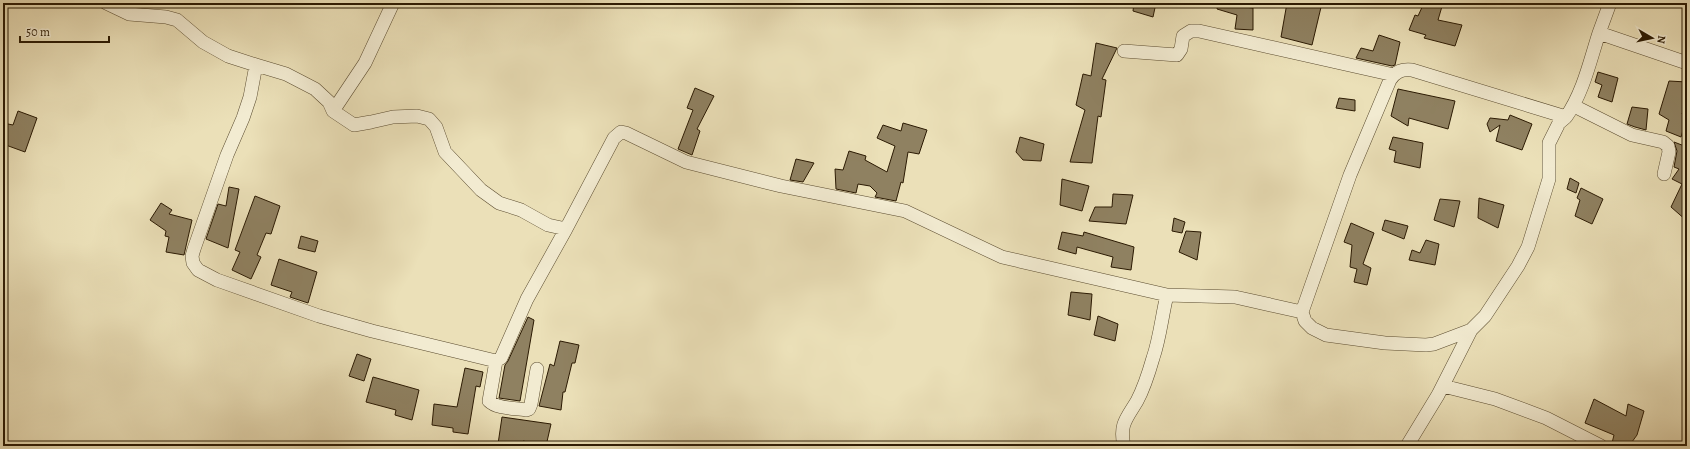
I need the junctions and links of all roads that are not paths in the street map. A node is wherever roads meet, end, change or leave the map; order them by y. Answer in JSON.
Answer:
{"nodes":[{"id":1,"x":106,"y":3,"type":"edge"},
{"id":2,"x":393,"y":3,"type":"edge"},
{"id":3,"x":1610,"y":3,"type":"edge"},
{"id":4,"x":1598,"y":33,"type":"junction"},
{"id":5,"x":1124,"y":51,"type":"dead end"},
{"id":6,"x":1687,"y":62,"type":"edge"},
{"id":7,"x":256,"y":65,"type":"junction"},
{"id":8,"x":1394,"y":75,"type":"junction"},
{"id":9,"x":1574,"y":106,"type":"junction"},
{"id":10,"x":333,"y":111,"type":"junction"},
{"id":11,"x":1566,"y":117,"type":"junction"},
{"id":12,"x":1664,"y":174,"type":"dead end"},
{"id":13,"x":566,"y":229,"type":"junction"},
{"id":14,"x":1167,"y":295,"type":"junction"},
{"id":15,"x":1302,"y":312,"type":"junction"},
{"id":16,"x":1471,"y":330,"type":"junction"},
{"id":17,"x":496,"y":361,"type":"junction"},
{"id":18,"x":537,"y":369,"type":"dead end"},
{"id":19,"x":1443,"y":386,"type":"junction"},
{"id":20,"x":1124,"y":446,"type":"edge"},
{"id":21,"x":1407,"y":446,"type":"edge"},
{"id":22,"x":1601,"y":446,"type":"edge"}],
"edges":[{"from":1,"to":7,"type":"street"},
{"from":2,"to":10,"type":"street"},
{"from":3,"to":4,"type":"street"},
{"from":4,"to":6,"type":"street"},
{"from":4,"to":9,"type":"street"},
{"from":5,"to":8,"type":"street"},
{"from":7,"to":10,"type":"street"},
{"from":7,"to":17,"type":"street"},
{"from":8,"to":11,"type":"street"},
{"from":8,"to":15,"type":"street"},
{"from":9,"to":11,"type":"street"},
{"from":9,"to":12,"type":"street"},
{"from":10,"to":13,"type":"street"},
{"from":11,"to":16,"type":"street"},
{"from":13,"to":14,"type":"street"},
{"from":13,"to":17,"type":"street"},
{"from":14,"to":15,"type":"street"},
{"from":14,"to":20,"type":"street"},
{"from":15,"to":16,"type":"street"},
{"from":16,"to":19,"type":"street"},
{"from":17,"to":18,"type":"street"},
{"from":19,"to":21,"type":"street"},
{"from":19,"to":22,"type":"street"}]}
